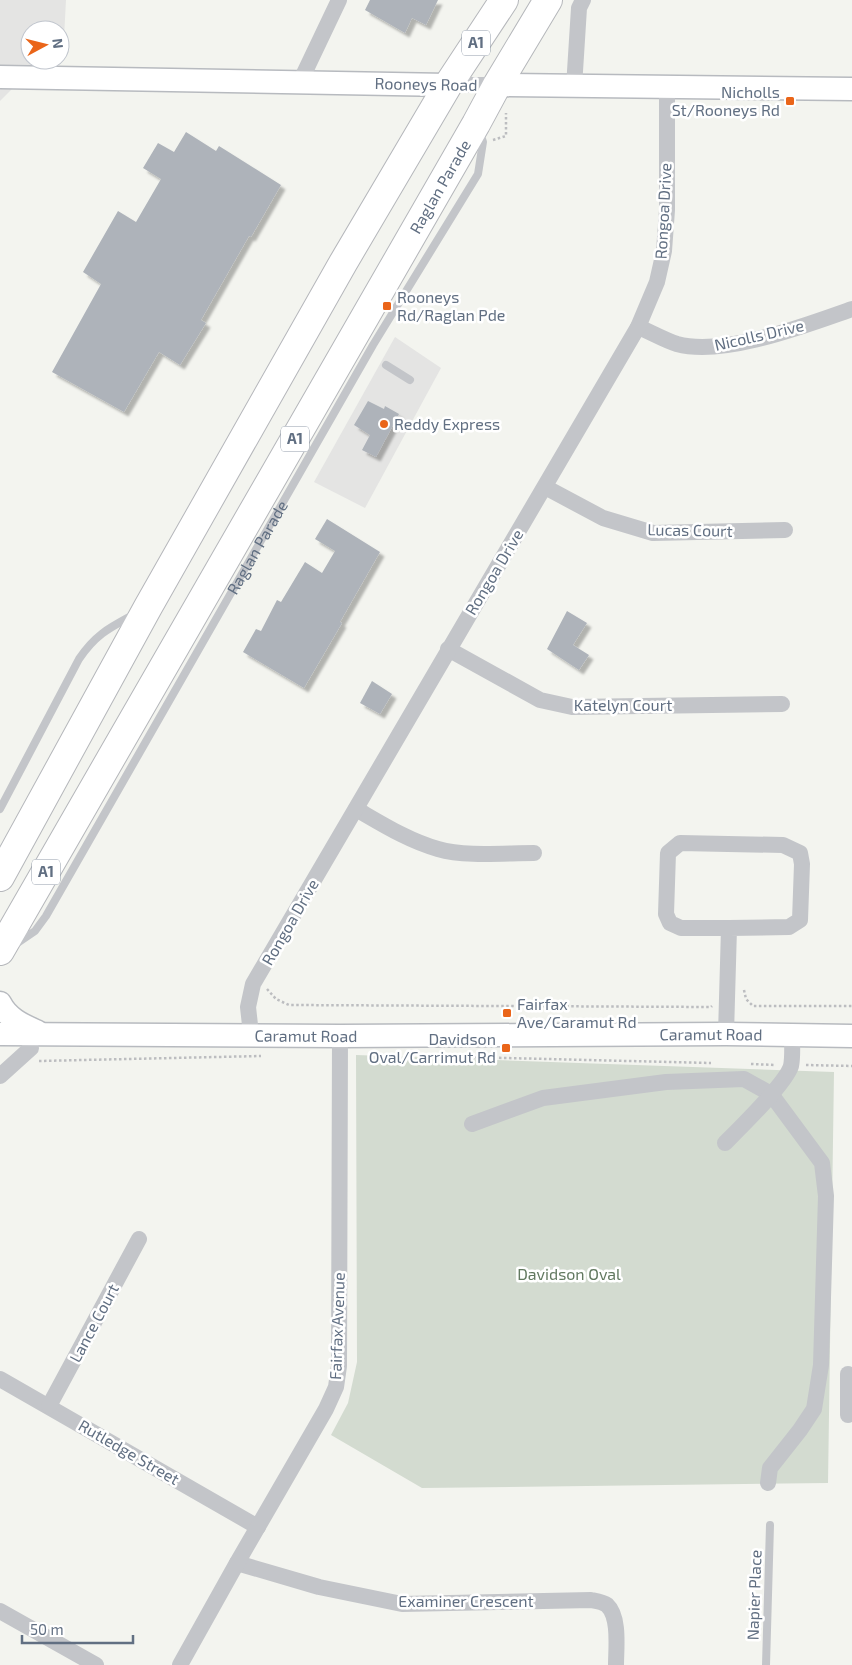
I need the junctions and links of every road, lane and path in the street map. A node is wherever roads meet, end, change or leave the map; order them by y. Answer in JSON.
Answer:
{"nodes":[{"id":1,"x":339,"y":0,"type":"edge"},
{"id":2,"x":548,"y":0,"type":"edge"},
{"id":3,"x":583,"y":0,"type":"edge"},
{"id":4,"x":501,"y":3,"type":"edge"},
{"id":5,"x":0,"y":77,"type":"edge"},
{"id":6,"x":300,"y":82,"type":"junction"},
{"id":7,"x":448,"y":85,"type":"junction"},
{"id":8,"x":509,"y":86,"type":"junction"},
{"id":9,"x":574,"y":87,"type":"junction"},
{"id":10,"x":667,"y":88,"type":"junction"},
{"id":11,"x":852,"y":89,"type":"edge"},
{"id":12,"x":480,"y":133,"type":"junction"},
{"id":13,"x":852,"y":309,"type":"edge"},
{"id":14,"x":638,"y":327,"type":"junction"},
{"id":15,"x":386,"y":366,"type":"dead end"},
{"id":16,"x":410,"y":380,"type":"dead end"},
{"id":17,"x":545,"y":487,"type":"junction"},
{"id":18,"x":785,"y":530,"type":"dead end"},
{"id":19,"x":148,"y":607,"type":"junction"},
{"id":20,"x":448,"y":649,"type":"junction"},
{"id":21,"x":782,"y":704,"type":"dead end"},
{"id":22,"x":0,"y":809,"type":"edge"},
{"id":23,"x":356,"y":809,"type":"junction"},
{"id":24,"x":534,"y":853,"type":"dead end"},
{"id":25,"x":0,"y":878,"type":"edge"},
{"id":26,"x":728,"y":928,"type":"junction"},
{"id":27,"x":0,"y":952,"type":"edge"},
{"id":28,"x":271,"y":953,"type":"junction"},
{"id":29,"x":727,"y":986,"type":"junction"},
{"id":30,"x":0,"y":1003,"type":"edge"},
{"id":31,"x":852,"y":1006,"type":"edge"},
{"id":32,"x":0,"y":1034,"type":"edge"},
{"id":33,"x":250,"y":1034,"type":"junction"},
{"id":34,"x":726,"y":1034,"type":"junction"},
{"id":35,"x":792,"y":1035,"type":"junction"},
{"id":36,"x":340,"y":1036,"type":"junction"},
{"id":37,"x":852,"y":1036,"type":"edge"},
{"id":38,"x":36,"y":1041,"type":"junction"},
{"id":39,"x":270,"y":1055,"type":"dead end"},
{"id":40,"x":418,"y":1056,"type":"dead end"},
{"id":41,"x":16,"y":1062,"type":"junction"},
{"id":42,"x":714,"y":1064,"type":"dead end"},
{"id":43,"x":743,"y":1064,"type":"dead end"},
{"id":44,"x":791,"y":1065,"type":"junction"},
{"id":45,"x":852,"y":1066,"type":"edge"},
{"id":46,"x":0,"y":1076,"type":"edge"},
{"id":47,"x":771,"y":1094,"type":"junction"},
{"id":48,"x":472,"y":1124,"type":"dead end"},
{"id":49,"x":725,"y":1143,"type":"dead end"},
{"id":50,"x":139,"y":1239,"type":"dead end"},
{"id":51,"x":848,"y":1374,"type":"dead end"},
{"id":52,"x":0,"y":1379,"type":"edge"},
{"id":53,"x":850,"y":1394,"type":"edge"},
{"id":54,"x":50,"y":1406,"type":"junction"},
{"id":55,"x":848,"y":1415,"type":"dead end"},
{"id":56,"x":768,"y":1484,"type":"dead end"},
{"id":57,"x":770,"y":1525,"type":"dead end"},
{"id":58,"x":258,"y":1526,"type":"junction"},
{"id":59,"x":237,"y":1563,"type":"junction"},
{"id":60,"x":0,"y":1610,"type":"edge"},
{"id":61,"x":96,"y":1665,"type":"edge"},
{"id":62,"x":180,"y":1665,"type":"edge"},
{"id":63,"x":616,"y":1665,"type":"edge"},
{"id":64,"x":766,"y":1665,"type":"edge"}],
"edges":[{"from":1,"to":6,"type":"street"},
{"from":2,"to":8,"type":"highway","name":"Raglan Parade","number":"A1"},
{"from":3,"to":9,"type":"street"},
{"from":4,"to":7,"type":"highway","number":"A1"},
{"from":5,"to":6,"type":"main road","name":"Rooneys Road"},
{"from":6,"to":7,"type":"main road","name":"Rooneys Road"},
{"from":7,"to":8,"type":"street","name":"Rooneys Road"},
{"from":7,"to":19,"type":"highway","number":"A1"},
{"from":8,"to":9,"type":"main road","name":"Rooneys Road"},
{"from":8,"to":12,"type":"highway","name":"Raglan Parade","number":"A1"},
{"from":8,"to":12,"type":"path"},
{"from":9,"to":10,"type":"main road","name":"Rooneys Road"},
{"from":10,"to":11,"type":"main road","name":"Rooneys Road"},
{"from":10,"to":14,"type":"street","name":"Rongoa Drive"},
{"from":12,"to":27,"type":"highway","name":"Raglan Parade","number":"A1"},
{"from":13,"to":14,"type":"street","name":"Nicolls Drive"},
{"from":14,"to":17,"type":"street","name":"Rongoa Drive"},
{"from":15,"to":16,"type":"lane"},
{"from":17,"to":18,"type":"street","name":"Lucas Court"},
{"from":17,"to":20,"type":"street","name":"Rongoa Drive"},
{"from":19,"to":22,"type":"lane"},
{"from":19,"to":25,"type":"highway","number":"A1"},
{"from":20,"to":21,"type":"street","name":"Katelyn Court"},
{"from":20,"to":23,"type":"street","name":"Rongoa Drive"},
{"from":23,"to":24,"type":"street"},
{"from":23,"to":28,"type":"street","name":"Rongoa Drive"},
{"from":26,"to":26,"type":"street"},
{"from":26,"to":29,"type":"street"},
{"from":28,"to":29,"type":"path"},
{"from":28,"to":33,"type":"street","name":"Rongoa Drive"},
{"from":29,"to":31,"type":"path"},
{"from":29,"to":34,"type":"street"},
{"from":30,"to":38,"type":"main road"},
{"from":32,"to":38,"type":"main road","name":"Caramut Road"},
{"from":33,"to":36,"type":"main road","name":"Caramut Road"},
{"from":33,"to":38,"type":"main road","name":"Caramut Road"},
{"from":34,"to":35,"type":"main road","name":"Caramut Road"},
{"from":34,"to":36,"type":"main road","name":"Caramut Road"},
{"from":35,"to":37,"type":"main road","name":"Caramut Road"},
{"from":35,"to":44,"type":"street"},
{"from":36,"to":58,"type":"street","name":"Fairfax Avenue"},
{"from":38,"to":41,"type":"street"},
{"from":39,"to":41,"type":"path"},
{"from":40,"to":42,"type":"path"},
{"from":41,"to":46,"type":"street"},
{"from":43,"to":44,"type":"path"},
{"from":44,"to":45,"type":"path"},
{"from":44,"to":47,"type":"street"},
{"from":47,"to":48,"type":"street"},
{"from":47,"to":49,"type":"street"},
{"from":47,"to":56,"type":"street"},
{"from":50,"to":54,"type":"street","name":"Lance Court"},
{"from":51,"to":53,"type":"street"},
{"from":52,"to":54,"type":"street","name":"Rutledge Street"},
{"from":53,"to":55,"type":"street"},
{"from":54,"to":58,"type":"street","name":"Rutledge Street"},
{"from":57,"to":64,"type":"lane","name":"Napier Place"},
{"from":58,"to":59,"type":"street","name":"Fairfax Avenue"},
{"from":59,"to":62,"type":"street","name":"Fairfax Avenue"},
{"from":59,"to":63,"type":"street","name":"Examiner Crescent"},
{"from":60,"to":61,"type":"street"}]}
